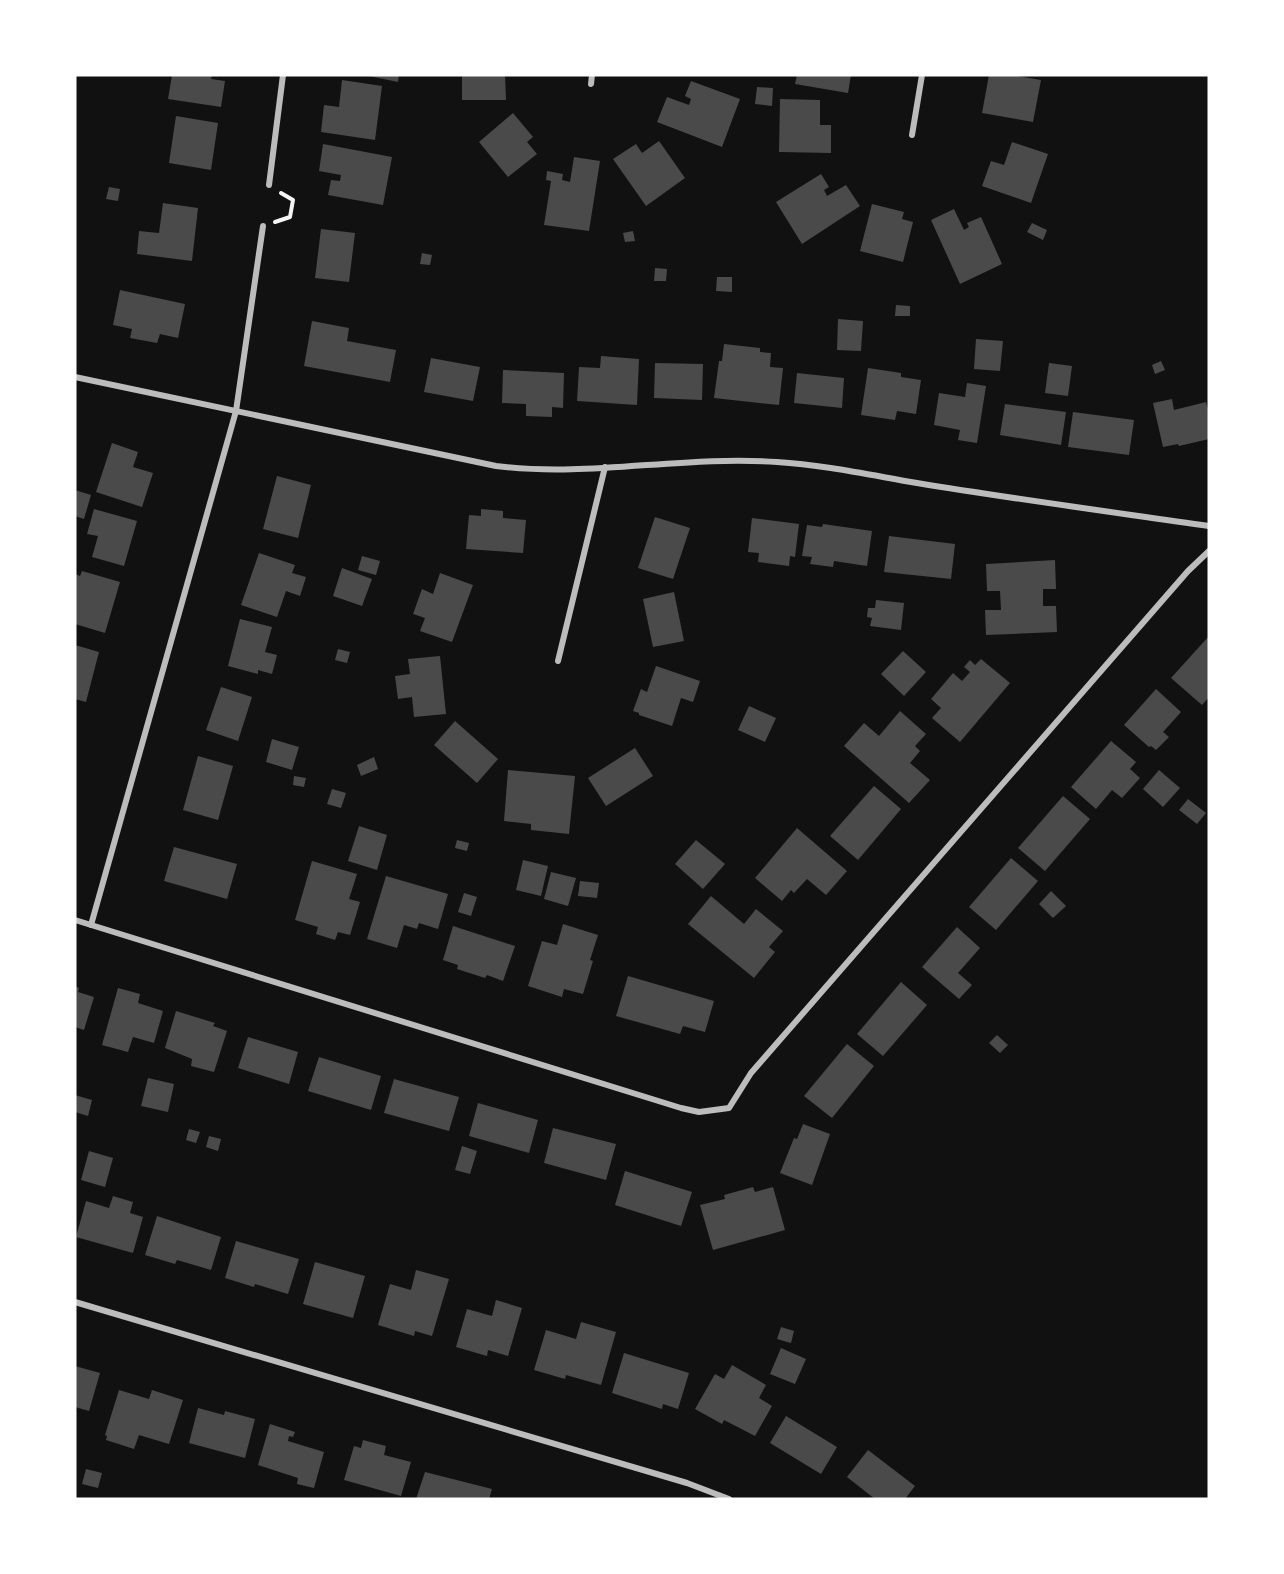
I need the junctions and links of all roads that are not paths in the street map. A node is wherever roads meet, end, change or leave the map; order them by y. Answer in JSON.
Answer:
{"nodes":[{"id":1,"x":283,"y":75,"type":"edge"},
{"id":2,"x":592,"y":75,"type":"edge"},
{"id":3,"x":922,"y":75,"type":"edge"},
{"id":4,"x":591,"y":84,"type":"dead end"},
{"id":5,"x":912,"y":135,"type":"dead end"},
{"id":6,"x":268,"y":185,"type":"road end"},
{"id":7,"x":263,"y":226,"type":"road end"},
{"id":8,"x":75,"y":377,"type":"edge"},
{"id":9,"x":236,"y":411,"type":"junction"},
{"id":10,"x":604,"y":467,"type":"junction"},
{"id":11,"x":1209,"y":526,"type":"edge"},
{"id":12,"x":1209,"y":551,"type":"edge"},
{"id":13,"x":558,"y":661,"type":"dead end"},
{"id":14,"x":75,"y":920,"type":"edge"},
{"id":15,"x":91,"y":925,"type":"junction"},
{"id":16,"x":75,"y":1302,"type":"edge"},
{"id":17,"x":729,"y":1499,"type":"edge"}],
"edges":[{"from":1,"to":6,"type":"street"},
{"from":2,"to":4,"type":"street"},
{"from":3,"to":5,"type":"street"},
{"from":7,"to":9,"type":"street"},
{"from":8,"to":9,"type":"street"},
{"from":9,"to":10,"type":"street"},
{"from":9,"to":15,"type":"street"},
{"from":10,"to":11,"type":"street"},
{"from":10,"to":13,"type":"street"},
{"from":12,"to":15,"type":"street"},
{"from":14,"to":15,"type":"street"},
{"from":16,"to":17,"type":"street"}]}
